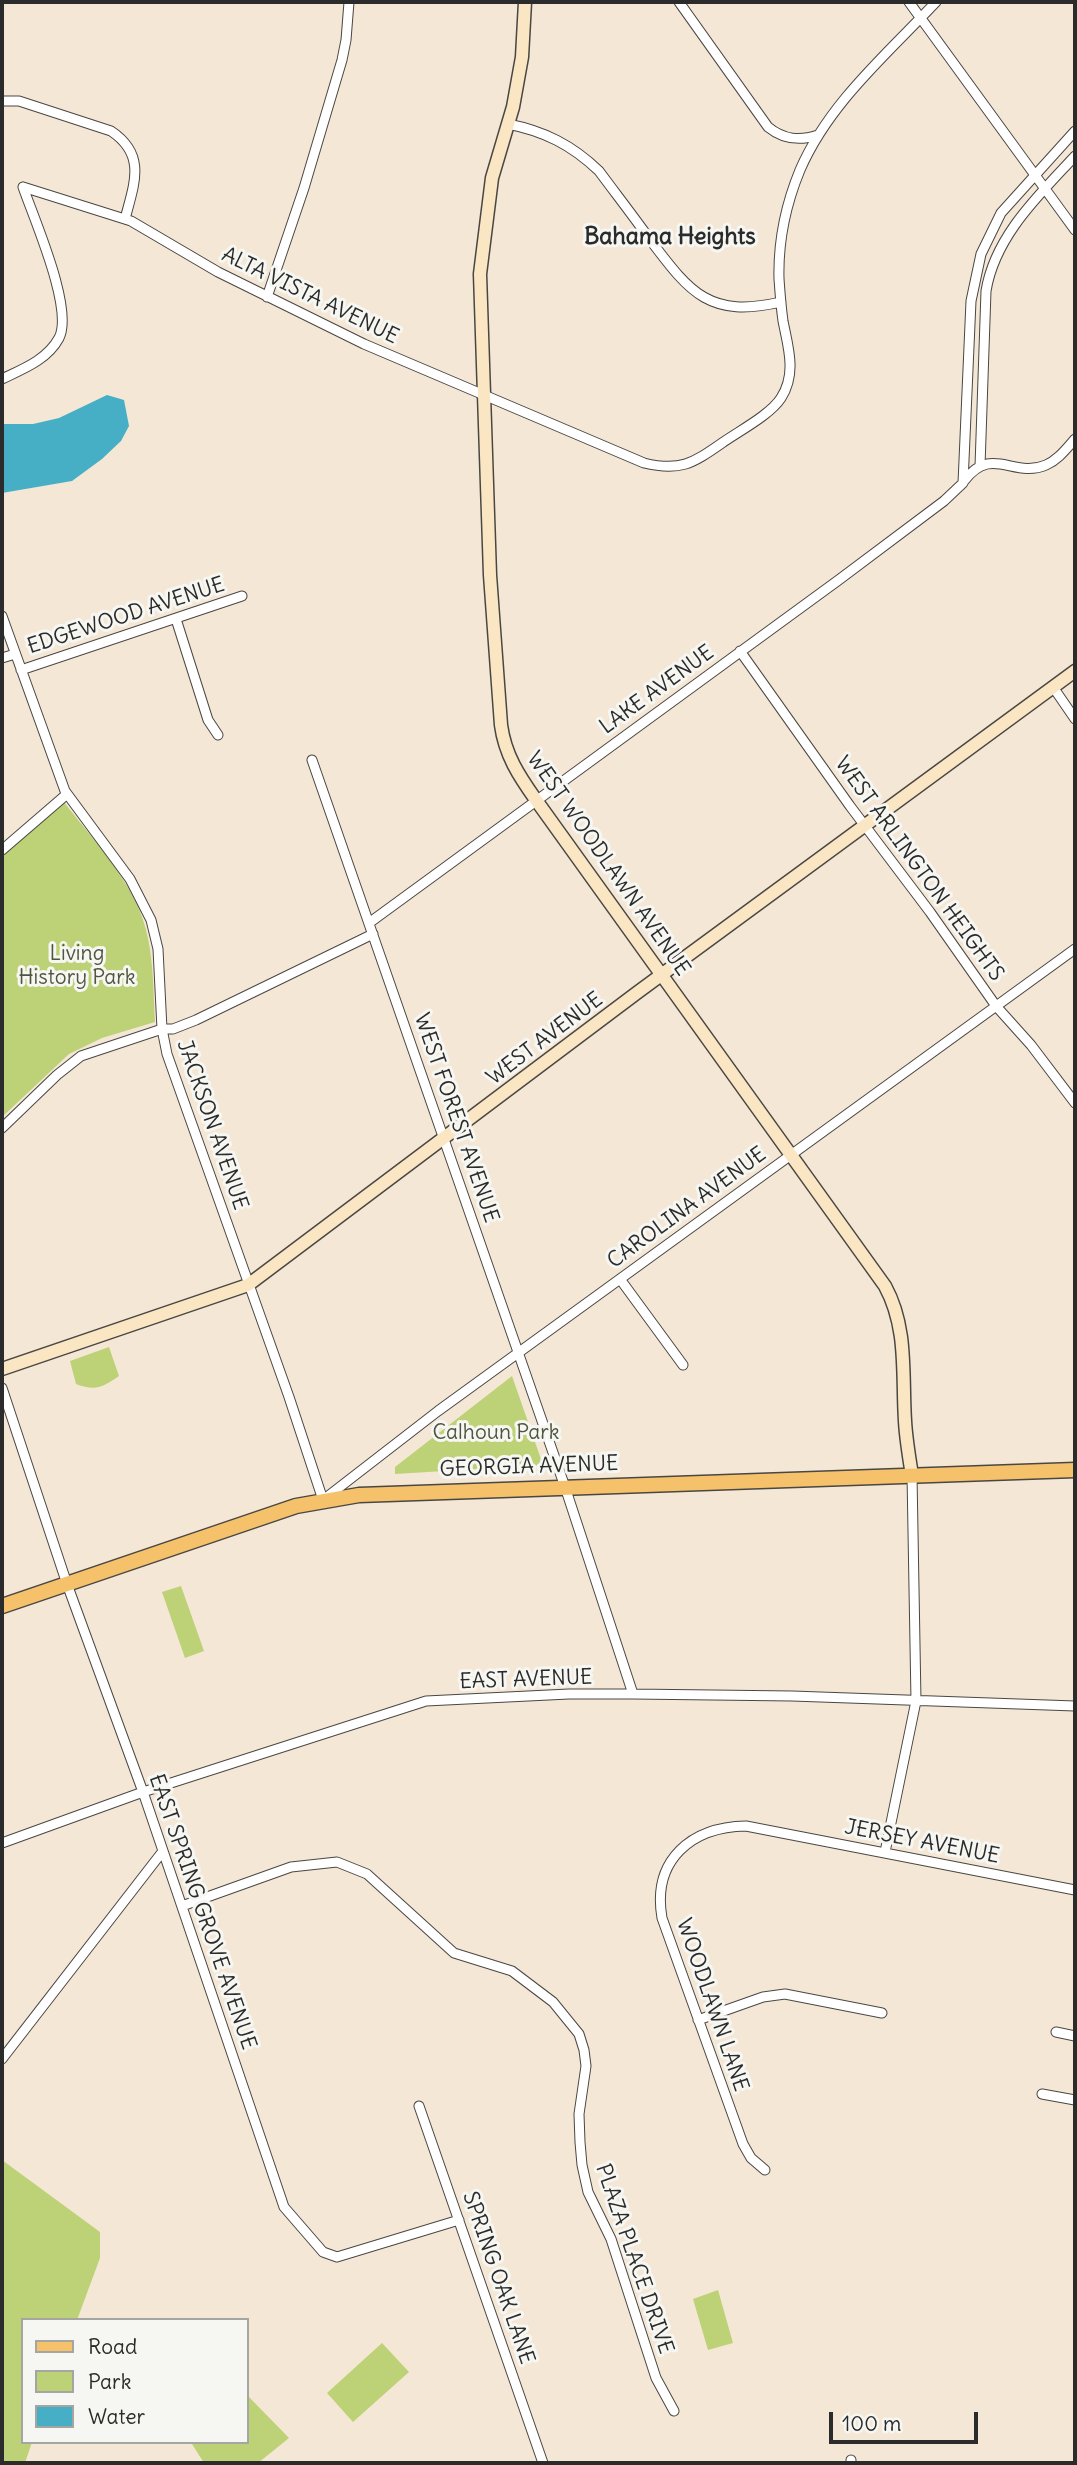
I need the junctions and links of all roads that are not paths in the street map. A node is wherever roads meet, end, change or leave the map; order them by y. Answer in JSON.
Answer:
{"nodes":[{"id":1,"x":349,"y":2,"type":"edge"},
{"id":2,"x":525,"y":2,"type":"edge"},
{"id":3,"x":679,"y":2,"type":"edge"},
{"id":4,"x":909,"y":2,"type":"edge"},
{"id":5,"x":936,"y":2,"type":"edge"},
{"id":6,"x":921,"y":18,"type":"junction"},
{"id":7,"x":2,"y":100,"type":"edge"},
{"id":8,"x":508,"y":124,"type":"junction"},
{"id":9,"x":1075,"y":131,"type":"edge"},
{"id":10,"x":818,"y":135,"type":"junction"},
{"id":11,"x":1075,"y":156,"type":"edge"},
{"id":12,"x":1034,"y":173,"type":"junction"},
{"id":13,"x":1045,"y":189,"type":"junction"},
{"id":14,"x":125,"y":219,"type":"junction"},
{"id":15,"x":1075,"y":230,"type":"edge"},
{"id":16,"x":267,"y":297,"type":"junction"},
{"id":17,"x":781,"y":302,"type":"junction"},
{"id":18,"x":2,"y":379,"type":"edge"},
{"id":19,"x":485,"y":394,"type":"junction"},
{"id":20,"x":1075,"y":439,"type":"edge"},
{"id":21,"x":980,"y":466,"type":"junction"},
{"id":22,"x":963,"y":483,"type":"junction"},
{"id":23,"x":242,"y":596,"type":"dead end"},
{"id":24,"x":2,"y":616,"type":"edge"},
{"id":25,"x":176,"y":619,"type":"junction"},
{"id":26,"x":740,"y":651,"type":"junction"},
{"id":27,"x":15,"y":653,"type":"junction"},
{"id":28,"x":2,"y":658,"type":"edge"},
{"id":29,"x":21,"y":670,"type":"junction"},
{"id":30,"x":1075,"y":671,"type":"edge"},
{"id":31,"x":1053,"y":687,"type":"junction"},
{"id":32,"x":1075,"y":719,"type":"edge"},
{"id":33,"x":218,"y":735,"type":"dead end"},
{"id":34,"x":312,"y":760,"type":"dead end"},
{"id":35,"x":67,"y":794,"type":"junction"},
{"id":36,"x":536,"y":800,"type":"junction"},
{"id":37,"x":866,"y":827,"type":"junction"},
{"id":38,"x":2,"y":850,"type":"edge"},
{"id":39,"x":369,"y":923,"type":"junction"},
{"id":40,"x":373,"y":934,"type":"junction"},
{"id":41,"x":1075,"y":949,"type":"edge"},
{"id":42,"x":662,"y":975,"type":"junction"},
{"id":43,"x":996,"y":1006,"type":"junction"},
{"id":44,"x":162,"y":1029,"type":"junction"},
{"id":45,"x":1075,"y":1103,"type":"edge"},
{"id":46,"x":2,"y":1128,"type":"edge"},
{"id":47,"x":444,"y":1139,"type":"junction"},
{"id":48,"x":791,"y":1154,"type":"junction"},
{"id":49,"x":620,"y":1279,"type":"junction"},
{"id":50,"x":248,"y":1285,"type":"junction"},
{"id":51,"x":519,"y":1353,"type":"junction"},
{"id":52,"x":683,"y":1365,"type":"dead end"},
{"id":53,"x":2,"y":1369,"type":"edge"},
{"id":54,"x":2,"y":1388,"type":"edge"},
{"id":55,"x":1075,"y":1470,"type":"edge"},
{"id":56,"x":912,"y":1475,"type":"junction"},
{"id":57,"x":565,"y":1487,"type":"junction"},
{"id":58,"x":323,"y":1500,"type":"junction"},
{"id":59,"x":67,"y":1584,"type":"junction"},
{"id":60,"x":2,"y":1606,"type":"edge"},
{"id":61,"x":633,"y":1694,"type":"junction"},
{"id":62,"x":916,"y":1701,"type":"junction"},
{"id":63,"x":1075,"y":1706,"type":"edge"},
{"id":64,"x":143,"y":1792,"type":"junction"},
{"id":65,"x":761,"y":1829,"type":"joint"},
{"id":66,"x":2,"y":1843,"type":"edge"},
{"id":67,"x":163,"y":1851,"type":"junction"},
{"id":68,"x":885,"y":1852,"type":"junction"},
{"id":69,"x":1075,"y":1890,"type":"edge"},
{"id":70,"x":182,"y":1906,"type":"junction"},
{"id":71,"x":881,"y":2013,"type":"dead end"},
{"id":72,"x":698,"y":2020,"type":"junction"},
{"id":73,"x":1056,"y":2032,"type":"dead end"},
{"id":74,"x":1075,"y":2036,"type":"edge"},
{"id":75,"x":2,"y":2059,"type":"edge"},
{"id":76,"x":1042,"y":2094,"type":"dead end"},
{"id":77,"x":1075,"y":2100,"type":"edge"},
{"id":78,"x":419,"y":2106,"type":"dead end"},
{"id":79,"x":765,"y":2170,"type":"dead end"},
{"id":80,"x":459,"y":2220,"type":"junction"},
{"id":81,"x":674,"y":2411,"type":"dead end"},
{"id":82,"x":543,"y":2463,"type":"edge"}],
"edges":[{"from":1,"to":16,"type":"street"},
{"from":2,"to":8,"type":"street","name":"WEST WOODLAWN AVENUE"},
{"from":3,"to":10,"type":"street"},
{"from":4,"to":6,"type":"street"},
{"from":5,"to":6,"type":"street","name":"ALTA VISTA AVENUE"},
{"from":6,"to":10,"type":"street","name":"ALTA VISTA AVENUE"},
{"from":6,"to":12,"type":"street"},
{"from":7,"to":14,"type":"street"},
{"from":8,"to":17,"type":"street"},
{"from":8,"to":19,"type":"street","name":"WEST WOODLAWN AVENUE"},
{"from":9,"to":12,"type":"street"},
{"from":10,"to":17,"type":"street","name":"ALTA VISTA AVENUE"},
{"from":11,"to":13,"type":"street"},
{"from":12,"to":13,"type":"street"},
{"from":12,"to":22,"type":"street"},
{"from":13,"to":15,"type":"street"},
{"from":13,"to":21,"type":"street"},
{"from":14,"to":16,"type":"street","name":"ALTA VISTA AVENUE"},
{"from":14,"to":18,"type":"street","name":"ALTA VISTA AVENUE"},
{"from":16,"to":19,"type":"street","name":"ALTA VISTA AVENUE"},
{"from":17,"to":19,"type":"street","name":"ALTA VISTA AVENUE"},
{"from":19,"to":36,"type":"street","name":"WEST WOODLAWN AVENUE"},
{"from":20,"to":21,"type":"street"},
{"from":21,"to":22,"type":"street","name":"LAKE AVENUE"},
{"from":22,"to":26,"type":"street","name":"LAKE AVENUE"},
{"from":23,"to":25,"type":"street","name":"EDGEWOOD AVENUE"},
{"from":24,"to":27,"type":"street","name":"JACKSON AVENUE"},
{"from":25,"to":29,"type":"street","name":"EDGEWOOD AVENUE"},
{"from":25,"to":33,"type":"street"},
{"from":26,"to":36,"type":"street","name":"LAKE AVENUE"},
{"from":26,"to":37,"type":"street","name":"WEST ARLINGTON HEIGHTS"},
{"from":27,"to":28,"type":"street","name":"EDGEWOOD AVENUE"},
{"from":27,"to":29,"type":"street","name":"JACKSON AVENUE"},
{"from":29,"to":35,"type":"street","name":"JACKSON AVENUE"},
{"from":30,"to":31,"type":"street","name":"WEST AVENUE"},
{"from":31,"to":32,"type":"street"},
{"from":31,"to":37,"type":"street","name":"WEST AVENUE"},
{"from":34,"to":39,"type":"street","name":"WEST FOREST AVENUE"},
{"from":35,"to":38,"type":"street"},
{"from":35,"to":44,"type":"street","name":"JACKSON AVENUE"},
{"from":36,"to":39,"type":"street","name":"LAKE AVENUE"},
{"from":36,"to":42,"type":"street","name":"WEST WOODLAWN AVENUE"},
{"from":37,"to":42,"type":"street","name":"WEST AVENUE"},
{"from":37,"to":43,"type":"street","name":"WEST ARLINGTON HEIGHTS"},
{"from":39,"to":40,"type":"street","name":"WEST FOREST AVENUE"},
{"from":40,"to":44,"type":"street"},
{"from":40,"to":47,"type":"street","name":"WEST FOREST AVENUE"},
{"from":41,"to":43,"type":"street","name":"CAROLINA AVENUE"},
{"from":42,"to":47,"type":"street","name":"WEST AVENUE"},
{"from":42,"to":48,"type":"street","name":"WEST WOODLAWN AVENUE"},
{"from":43,"to":45,"type":"street","name":"WEST ARLINGTON HEIGHTS"},
{"from":43,"to":48,"type":"street","name":"CAROLINA AVENUE"},
{"from":44,"to":46,"type":"street"},
{"from":44,"to":50,"type":"street","name":"JACKSON AVENUE"},
{"from":47,"to":50,"type":"street","name":"WEST AVENUE"},
{"from":47,"to":51,"type":"street","name":"WEST FOREST AVENUE"},
{"from":48,"to":49,"type":"street","name":"CAROLINA AVENUE"},
{"from":48,"to":56,"type":"street","name":"WEST WOODLAWN AVENUE"},
{"from":49,"to":51,"type":"street","name":"CAROLINA AVENUE"},
{"from":49,"to":52,"type":"street"},
{"from":50,"to":53,"type":"street","name":"WEST AVENUE"},
{"from":50,"to":58,"type":"street","name":"JACKSON AVENUE"},
{"from":51,"to":57,"type":"street","name":"WEST FOREST AVENUE"},
{"from":51,"to":58,"type":"street","name":"CAROLINA AVENUE"},
{"from":54,"to":59,"type":"street","name":"EAST SPRING GROVE AVENUE"},
{"from":55,"to":56,"type":"main road","name":"GEORGIA AVENUE"},
{"from":56,"to":57,"type":"main road","name":"GEORGIA AVENUE"},
{"from":56,"to":62,"type":"street"},
{"from":57,"to":58,"type":"main road","name":"GEORGIA AVENUE"},
{"from":57,"to":61,"type":"street","name":"WEST FOREST AVENUE"},
{"from":58,"to":59,"type":"main road","name":"GEORGIA AVENUE"},
{"from":59,"to":60,"type":"main road","name":"GEORGIA AVENUE"},
{"from":59,"to":64,"type":"street","name":"EAST SPRING GROVE AVENUE"},
{"from":61,"to":62,"type":"street","name":"EAST AVENUE"},
{"from":61,"to":64,"type":"street","name":"EAST AVENUE"},
{"from":62,"to":63,"type":"street","name":"EAST AVENUE"},
{"from":62,"to":68,"type":"street"},
{"from":64,"to":66,"type":"street","name":"EAST AVENUE"},
{"from":64,"to":67,"type":"street","name":"EAST SPRING GROVE AVENUE"},
{"from":65,"to":68,"type":"street","name":"JERSEY AVENUE"},
{"from":65,"to":72,"type":"street","name":"WOODLAWN LANE"},
{"from":67,"to":70,"type":"street","name":"EAST SPRING GROVE AVENUE"},
{"from":67,"to":75,"type":"street"},
{"from":68,"to":69,"type":"street","name":"JERSEY AVENUE"},
{"from":70,"to":80,"type":"street","name":"EAST SPRING GROVE AVENUE"},
{"from":70,"to":81,"type":"street","name":"PLAZA PLACE DRIVE"},
{"from":71,"to":72,"type":"street"},
{"from":72,"to":79,"type":"street","name":"WOODLAWN LANE"},
{"from":73,"to":74,"type":"street"},
{"from":76,"to":77,"type":"street"},
{"from":78,"to":80,"type":"street","name":"SPRING OAK LANE"},
{"from":80,"to":82,"type":"street","name":"SPRING OAK LANE"}]}
